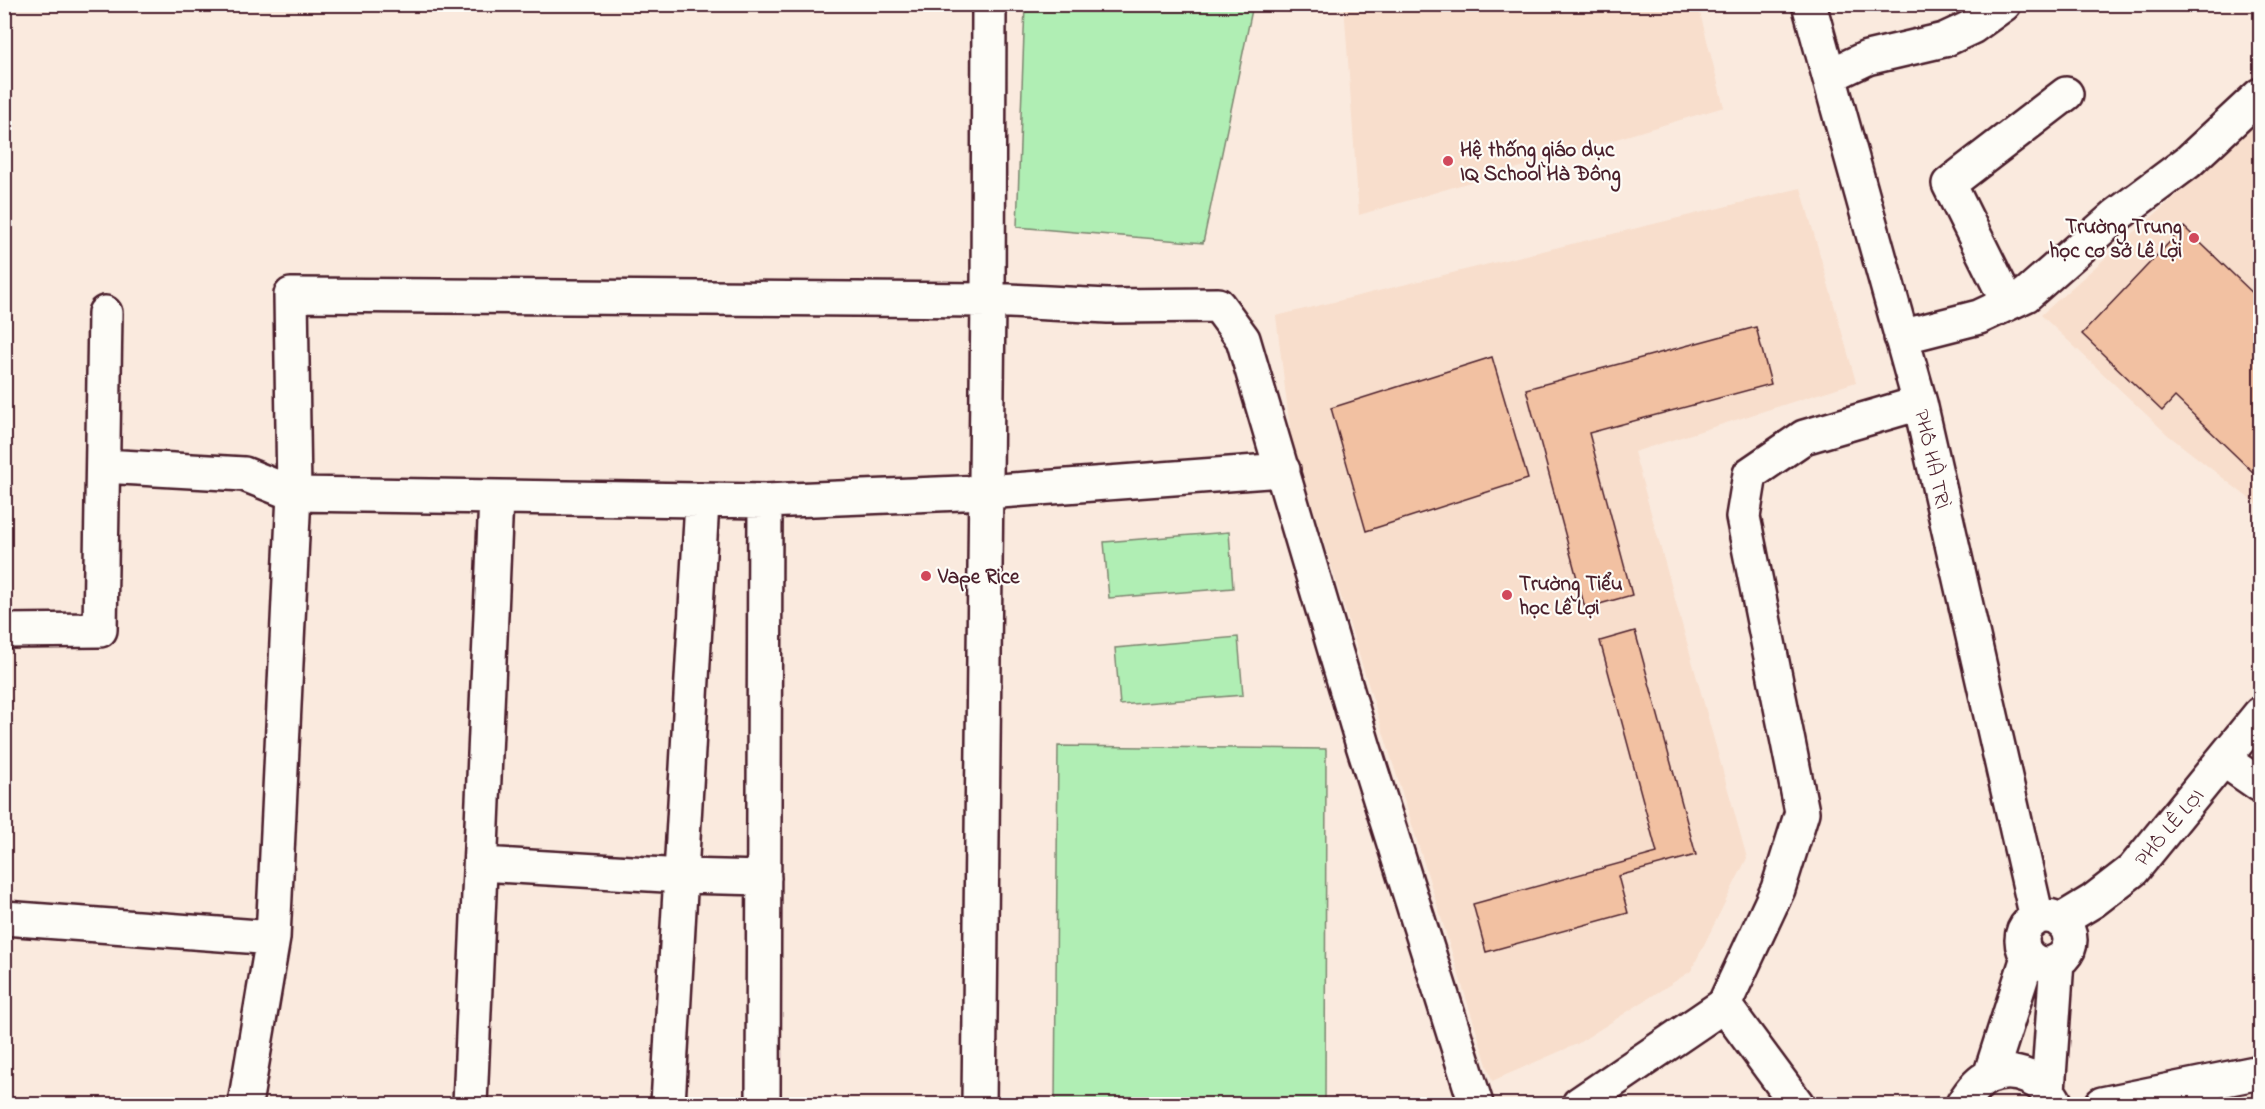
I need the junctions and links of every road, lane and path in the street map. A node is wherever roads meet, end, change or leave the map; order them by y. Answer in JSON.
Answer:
{"nodes":[{"id":1,"x":989,"y":4,"type":"edge"},
{"id":2,"x":1809,"y":4,"type":"edge"},
{"id":3,"x":2004,"y":4,"type":"edge"},
{"id":4,"x":1828,"y":76,"type":"junction"},
{"id":5,"x":2066,"y":94,"type":"dead end"},
{"id":6,"x":2260,"y":95,"type":"edge"},
{"id":7,"x":988,"y":300,"type":"junction"},
{"id":8,"x":2008,"y":303,"type":"junction"},
{"id":9,"x":105,"y":313,"type":"dead end"},
{"id":10,"x":1901,"y":337,"type":"junction"},
{"id":11,"x":1920,"y":403,"type":"junction"},
{"id":12,"x":103,"y":466,"type":"junction"},
{"id":13,"x":1283,"y":470,"type":"junction"},
{"id":14,"x":986,"y":492,"type":"junction"},
{"id":15,"x":294,"y":494,"type":"junction"},
{"id":16,"x":496,"y":498,"type":"junction"},
{"id":17,"x":702,"y":501,"type":"junction"},
{"id":18,"x":765,"y":501,"type":"junction"},
{"id":19,"x":4,"y":631,"type":"edge"},
{"id":20,"x":2260,"y":714,"type":"edge"},
{"id":21,"x":2224,"y":760,"type":"junction"},
{"id":22,"x":2260,"y":785,"type":"edge"},
{"id":23,"x":481,"y":864,"type":"junction"},
{"id":24,"x":682,"y":876,"type":"junction"},
{"id":25,"x":764,"y":878,"type":"junction"},
{"id":26,"x":4,"y":918,"type":"edge"},
{"id":27,"x":2049,"y":920,"type":"junction"},
{"id":28,"x":273,"y":938,"type":"junction"},
{"id":29,"x":2043,"y":959,"type":"junction"},
{"id":30,"x":1724,"y":1005,"type":"junction"},
{"id":31,"x":2260,"y":1072,"type":"edge"},
{"id":32,"x":1990,"y":1076,"type":"junction"},
{"id":33,"x":2052,"y":1098,"type":"edge"},
{"id":34,"x":245,"y":1104,"type":"edge"},
{"id":35,"x":471,"y":1104,"type":"edge"},
{"id":36,"x":668,"y":1104,"type":"edge"},
{"id":37,"x":764,"y":1104,"type":"edge"},
{"id":38,"x":979,"y":1104,"type":"edge"},
{"id":39,"x":1476,"y":1104,"type":"edge"},
{"id":40,"x":1579,"y":1104,"type":"edge"},
{"id":41,"x":1797,"y":1104,"type":"edge"},
{"id":42,"x":1963,"y":1104,"type":"edge"},
{"id":43,"x":2102,"y":1104,"type":"edge"}],
"edges":[{"from":1,"to":7,"type":"street"},
{"from":2,"to":4,"type":"street","name":"PHỐ HÀ TRÌ"},
{"from":3,"to":4,"type":"street"},
{"from":4,"to":10,"type":"street","name":"PHỐ HÀ TRÌ"},
{"from":5,"to":8,"type":"street"},
{"from":6,"to":8,"type":"street"},
{"from":7,"to":13,"type":"street"},
{"from":7,"to":14,"type":"street"},
{"from":7,"to":15,"type":"street"},
{"from":8,"to":10,"type":"street"},
{"from":9,"to":12,"type":"street"},
{"from":10,"to":11,"type":"street","name":"PHỐ HÀ TRÌ"},
{"from":11,"to":27,"type":"street","name":"PHỐ HÀ TRÌ"},
{"from":11,"to":30,"type":"street"},
{"from":12,"to":15,"type":"street"},
{"from":12,"to":19,"type":"street"},
{"from":13,"to":14,"type":"street"},
{"from":13,"to":39,"type":"street"},
{"from":14,"to":18,"type":"street"},
{"from":14,"to":38,"type":"street"},
{"from":15,"to":16,"type":"street"},
{"from":15,"to":28,"type":"street"},
{"from":16,"to":17,"type":"street"},
{"from":16,"to":23,"type":"street"},
{"from":17,"to":18,"type":"street"},
{"from":17,"to":24,"type":"street"},
{"from":18,"to":25,"type":"street"},
{"from":20,"to":21,"type":"street","name":"PHỐ LÊ LỢI"},
{"from":21,"to":22,"type":"street"},
{"from":21,"to":27,"type":"street","name":"PHỐ LÊ LỢI"},
{"from":23,"to":24,"type":"street"},
{"from":23,"to":35,"type":"street"},
{"from":24,"to":25,"type":"street"},
{"from":24,"to":36,"type":"street"},
{"from":25,"to":37,"type":"street"},
{"from":26,"to":28,"type":"street"},
{"from":27,"to":29,"type":"street","name":"PHỐ HÀ TRÌ"},
{"from":28,"to":34,"type":"street"},
{"from":29,"to":32,"type":"street"},
{"from":29,"to":33,"type":"street"},
{"from":30,"to":40,"type":"street"},
{"from":30,"to":41,"type":"street"},
{"from":31,"to":43,"type":"street"},
{"from":32,"to":33,"type":"street"},
{"from":32,"to":42,"type":"street"}]}
